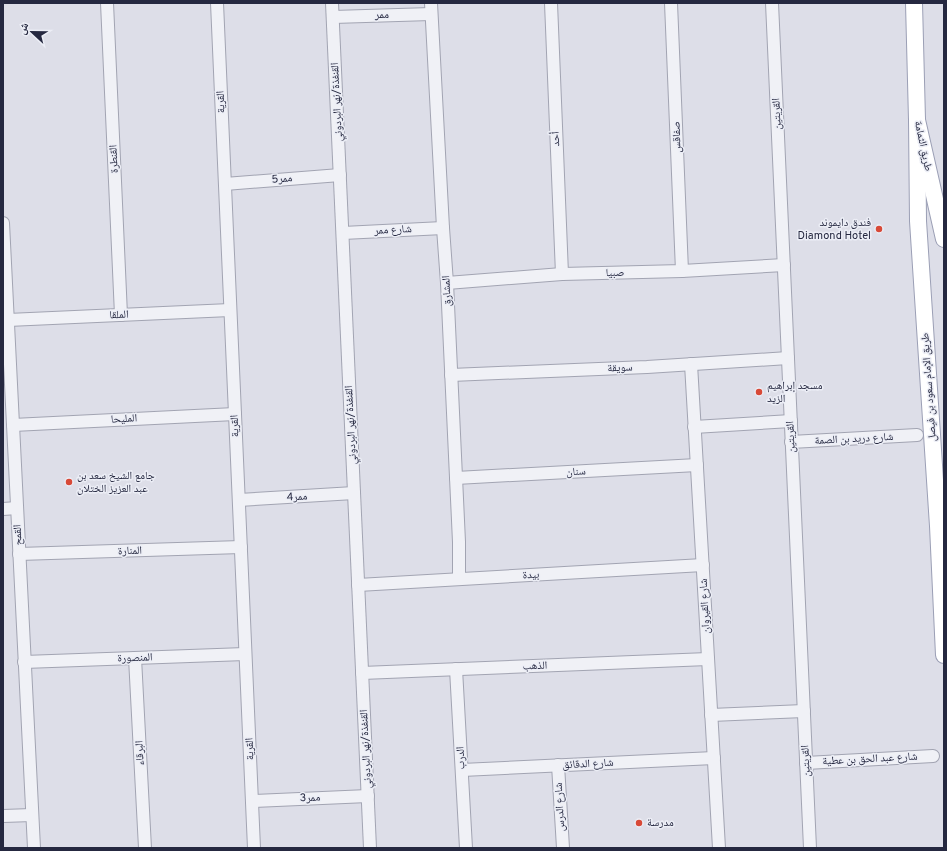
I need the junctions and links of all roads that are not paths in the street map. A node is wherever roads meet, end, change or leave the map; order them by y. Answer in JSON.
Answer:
{"nodes":[{"id":1,"x":107,"y":3,"type":"edge"},
{"id":2,"x":217,"y":3,"type":"edge"},
{"id":3,"x":332,"y":3,"type":"edge"},
{"id":4,"x":551,"y":3,"type":"edge"},
{"id":5,"x":671,"y":3,"type":"edge"},
{"id":6,"x":772,"y":3,"type":"edge"},
{"id":7,"x":914,"y":3,"type":"edge"},
{"id":8,"x":431,"y":9,"type":"edge"},
{"id":9,"x":333,"y":17,"type":"junction"},
{"id":10,"x":917,"y":120,"type":"junction"},
{"id":11,"x":340,"y":175,"type":"junction"},
{"id":12,"x":225,"y":184,"type":"junction"},
{"id":13,"x":3,"y":223,"type":"edge"},
{"id":14,"x":443,"y":228,"type":"junction"},
{"id":15,"x":343,"y":233,"type":"junction"},
{"id":16,"x":944,"y":239,"type":"edge"},
{"id":17,"x":784,"y":265,"type":"junction"},
{"id":18,"x":682,"y":271,"type":"junction"},
{"id":19,"x":562,"y":274,"type":"junction"},
{"id":20,"x":447,"y":283,"type":"junction"},
{"id":21,"x":230,"y":310,"type":"junction"},
{"id":22,"x":121,"y":315,"type":"junction"},
{"id":23,"x":8,"y":320,"type":"junction"},
{"id":24,"x":788,"y":358,"type":"junction"},
{"id":25,"x":691,"y":364,"type":"junction"},
{"id":26,"x":451,"y":375,"type":"junction"},
{"id":27,"x":235,"y":414,"type":"junction"},
{"id":28,"x":790,"y":421,"type":"junction"},
{"id":29,"x":13,"y":425,"type":"junction"},
{"id":30,"x":694,"y":427,"type":"junction"},
{"id":31,"x":917,"y":436,"type":"dead end"},
{"id":32,"x":792,"y":442,"type":"junction"},
{"id":33,"x":697,"y":465,"type":"junction"},
{"id":34,"x":456,"y":478,"type":"junction"},
{"id":35,"x":354,"y":494,"type":"junction"},
{"id":36,"x":239,"y":500,"type":"junction"},
{"id":37,"x":17,"y":508,"type":"junction"},
{"id":38,"x":3,"y":509,"type":"edge"},
{"id":39,"x":241,"y":547,"type":"junction"},
{"id":40,"x":19,"y":554,"type":"junction"},
{"id":41,"x":703,"y":565,"type":"junction"},
{"id":42,"x":459,"y":580,"type":"junction"},
{"id":43,"x":358,"y":584,"type":"junction"},
{"id":44,"x":245,"y":654,"type":"junction"},
{"id":45,"x":944,"y":655,"type":"edge"},
{"id":46,"x":135,"y":658,"type":"junction"},
{"id":47,"x":708,"y":659,"type":"junction"},
{"id":48,"x":24,"y":662,"type":"junction"},
{"id":49,"x":456,"y":669,"type":"junction"},
{"id":50,"x":362,"y":673,"type":"junction"},
{"id":51,"x":804,"y":711,"type":"junction"},
{"id":52,"x":711,"y":715,"type":"junction"},
{"id":53,"x":933,"y":756,"type":"dead end"},
{"id":54,"x":714,"y":758,"type":"junction"},
{"id":55,"x":806,"y":763,"type":"junction"},
{"id":56,"x":558,"y":765,"type":"junction"},
{"id":57,"x":462,"y":770,"type":"junction"},
{"id":58,"x":368,"y":796,"type":"junction"},
{"id":59,"x":252,"y":800,"type":"junction"},
{"id":60,"x":32,"y":815,"type":"junction"},
{"id":61,"x":3,"y":816,"type":"edge"},
{"id":62,"x":34,"y":848,"type":"edge"},
{"id":63,"x":145,"y":848,"type":"edge"},
{"id":64,"x":254,"y":848,"type":"edge"},
{"id":65,"x":370,"y":848,"type":"edge"},
{"id":66,"x":466,"y":848,"type":"edge"},
{"id":67,"x":563,"y":848,"type":"edge"},
{"id":68,"x":719,"y":848,"type":"edge"},
{"id":69,"x":810,"y":848,"type":"edge"}],
"edges":[{"from":1,"to":22,"type":"street","name":"القنطرة"},
{"from":2,"to":12,"type":"street","name":"القرية"},
{"from":3,"to":9,"type":"street","name":"القنفذة/نهر البردوني"},
{"from":4,"to":19,"type":"street","name":"أحد"},
{"from":5,"to":18,"type":"street","name":"صفاقس"},
{"from":6,"to":17,"type":"street","name":"القريتين"},
{"from":7,"to":10,"type":"main road","name":"طريق الثمامة"},
{"from":8,"to":9,"type":"street","name":"ممر"},
{"from":8,"to":14,"type":"street","name":"المشارق"},
{"from":9,"to":11,"type":"street","name":"القنفذة/نهر البردوني"},
{"from":10,"to":16,"type":"main road","name":"طريق الثمامة"},
{"from":10,"to":45,"type":"main road","name":"طريق الإمام سعود بن فيصل"},
{"from":11,"to":12,"type":"street","name":"ممر5"},
{"from":11,"to":15,"type":"street","name":"القنفذة/نهر البردوني"},
{"from":12,"to":21,"type":"street","name":"القرية"},
{"from":13,"to":23,"type":"street","name":"القمح"},
{"from":14,"to":15,"type":"street","name":"شارع ممر"},
{"from":14,"to":20,"type":"street","name":"المشارق"},
{"from":15,"to":35,"type":"street","name":"القنفذة/نهر البردوني"},
{"from":17,"to":18,"type":"street","name":"صبيا"},
{"from":17,"to":24,"type":"street","name":"القريتين"},
{"from":18,"to":19,"type":"street","name":"صبيا"},
{"from":19,"to":20,"type":"street","name":"صبيا"},
{"from":20,"to":26,"type":"street","name":"المشارق"},
{"from":21,"to":22,"type":"street","name":"الملقا"},
{"from":21,"to":27,"type":"street","name":"القرية"},
{"from":22,"to":23,"type":"street","name":"الملقا"},
{"from":23,"to":29,"type":"street","name":"القمح"},
{"from":24,"to":25,"type":"street","name":"سويقة"},
{"from":24,"to":28,"type":"street","name":"القريتين"},
{"from":25,"to":26,"type":"street","name":"سويقة"},
{"from":25,"to":30,"type":"street","name":"شارع القيروان"},
{"from":26,"to":34,"type":"street","name":"المشارق"},
{"from":27,"to":29,"type":"street","name":"المليحا"},
{"from":27,"to":36,"type":"street","name":"القرية"},
{"from":28,"to":30,"type":"street"},
{"from":28,"to":32,"type":"street","name":"القريتين"},
{"from":29,"to":37,"type":"street","name":"القمح"},
{"from":30,"to":33,"type":"street","name":"شارع القيروان"},
{"from":31,"to":32,"type":"street","name":"شارع دريد بن الصمة"},
{"from":32,"to":51,"type":"street","name":"القريتين"},
{"from":33,"to":34,"type":"street","name":"سنان"},
{"from":33,"to":41,"type":"street","name":"شارع القيروان"},
{"from":34,"to":42,"type":"street","name":"المشارق"},
{"from":35,"to":36,"type":"street","name":"ممر4"},
{"from":35,"to":43,"type":"street","name":"القنفذة/نهر البردوني"},
{"from":36,"to":39,"type":"street","name":"القرية"},
{"from":37,"to":38,"type":"street"},
{"from":37,"to":40,"type":"street","name":"القمح"},
{"from":39,"to":40,"type":"street","name":"المنارة"},
{"from":39,"to":44,"type":"street","name":"القرية"},
{"from":40,"to":48,"type":"street","name":"القمح"},
{"from":41,"to":42,"type":"street","name":"بيدة"},
{"from":41,"to":47,"type":"street","name":"شارع القيروان"},
{"from":42,"to":43,"type":"street","name":"بيدة"},
{"from":43,"to":50,"type":"street","name":"القنفذة/نهر البردوني"},
{"from":44,"to":46,"type":"street","name":"المنصورة"},
{"from":44,"to":59,"type":"street","name":"القرية"},
{"from":46,"to":48,"type":"street","name":"المنصورة"},
{"from":46,"to":63,"type":"street","name":"البرقاء"},
{"from":47,"to":49,"type":"street","name":"الذهب"},
{"from":47,"to":52,"type":"street","name":"شارع القيروان"},
{"from":48,"to":60,"type":"street","name":"القمح"},
{"from":49,"to":50,"type":"street","name":"الذهب"},
{"from":49,"to":57,"type":"street","name":"الدرب"},
{"from":50,"to":58,"type":"street","name":"القنفذة/نهر البردوني"},
{"from":51,"to":52,"type":"street"},
{"from":51,"to":55,"type":"street","name":"القريتين"},
{"from":52,"to":54,"type":"street","name":"شارع القيروان"},
{"from":53,"to":55,"type":"street","name":"شارع عبد الحق بن عطية"},
{"from":54,"to":56,"type":"street","name":"شارع الدقائق"},
{"from":54,"to":68,"type":"street","name":"شارع القيروان"},
{"from":55,"to":69,"type":"street","name":"القريتين"},
{"from":56,"to":57,"type":"street","name":"شارع الدقائق"},
{"from":56,"to":67,"type":"street","name":"شارع الدرس"},
{"from":57,"to":66,"type":"street","name":"الدرب"},
{"from":58,"to":59,"type":"street","name":"ممر3"},
{"from":58,"to":65,"type":"street","name":"القنفذة/نهر البردوني"},
{"from":59,"to":64,"type":"street","name":"القرية"},
{"from":60,"to":61,"type":"street"},
{"from":60,"to":62,"type":"street","name":"القمح"}]}
